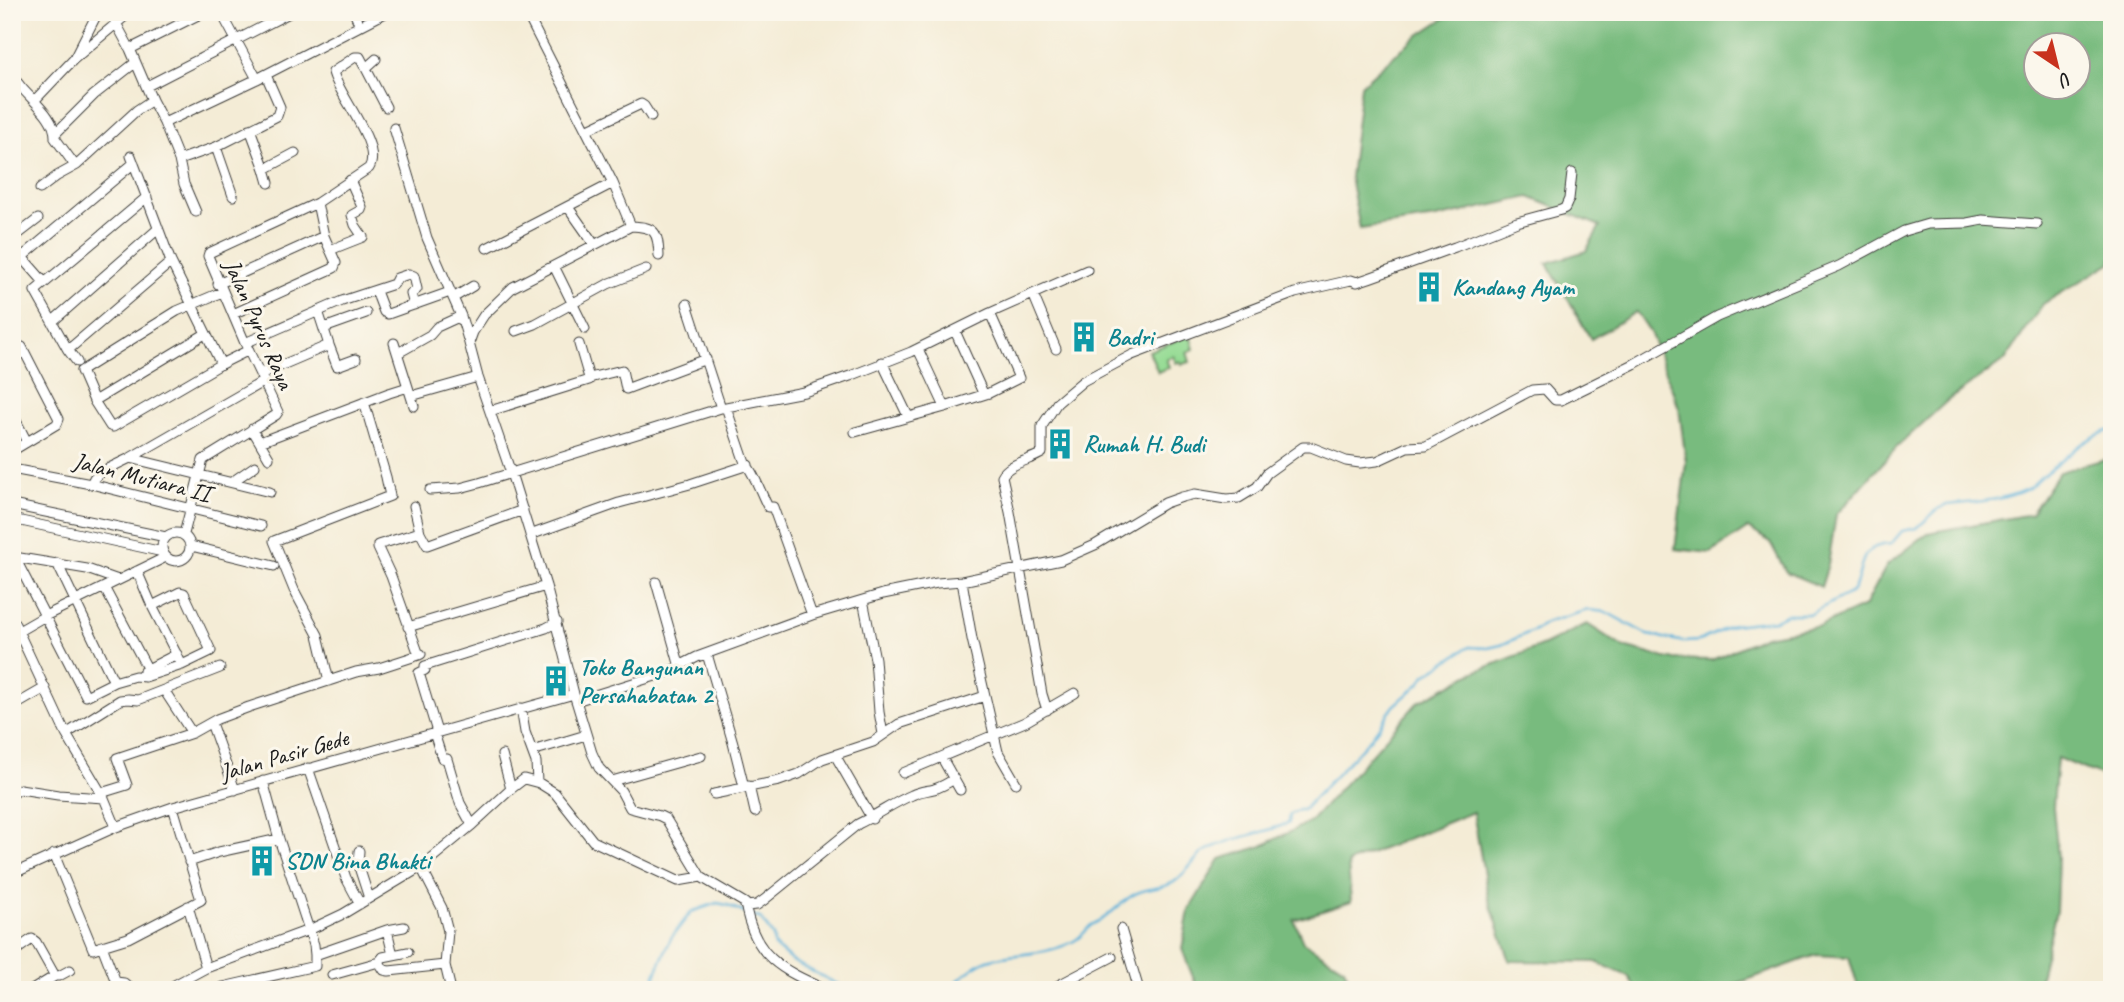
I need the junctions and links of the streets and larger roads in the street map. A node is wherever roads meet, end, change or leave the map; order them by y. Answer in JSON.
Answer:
{"nodes":[{"id":1,"x":99,"y":12,"type":"edge"},
{"id":2,"x":110,"y":12,"type":"edge"},
{"id":3,"x":130,"y":12,"type":"edge"},
{"id":4,"x":177,"y":12,"type":"edge"},
{"id":5,"x":204,"y":12,"type":"edge"},
{"id":6,"x":221,"y":12,"type":"edge"},
{"id":7,"x":290,"y":12,"type":"edge"},
{"id":8,"x":354,"y":12,"type":"edge"},
{"id":9,"x":387,"y":12,"type":"edge"},
{"id":10,"x":526,"y":12,"type":"edge"},
{"id":11,"x":270,"y":17,"type":"edge"},
{"id":12,"x":183,"y":23,"type":"junction"},
{"id":13,"x":117,"y":25,"type":"junction"},
{"id":14,"x":360,"y":26,"type":"junction"},
{"id":15,"x":236,"y":41,"type":"junction"},
{"id":16,"x":131,"y":49,"type":"junction"},
{"id":17,"x":74,"y":59,"type":"junction"},
{"id":18,"x":376,"y":60,"type":"dead end"},
{"id":19,"x":135,"y":63,"type":"junction"},
{"id":20,"x":366,"y":68,"type":"junction"},
{"id":21,"x":262,"y":77,"type":"junction"},
{"id":22,"x":12,"y":82,"type":"edge"},
{"id":23,"x":147,"y":86,"type":"junction"},
{"id":24,"x":31,"y":98,"type":"junction"},
{"id":25,"x":152,"y":100,"type":"junction"},
{"id":26,"x":386,"y":107,"type":"dead end"},
{"id":27,"x":651,"y":117,"type":"dead end"},
{"id":28,"x":164,"y":123,"type":"junction"},
{"id":29,"x":394,"y":128,"type":"dead end"},
{"id":30,"x":250,"y":129,"type":"junction"},
{"id":31,"x":586,"y":130,"type":"junction"},
{"id":32,"x":56,"y":133,"type":"junction"},
{"id":33,"x":216,"y":147,"type":"junction"},
{"id":34,"x":295,"y":153,"type":"dead end"},
{"id":35,"x":179,"y":160,"type":"junction"},
{"id":36,"x":77,"y":165,"type":"junction"},
{"id":37,"x":265,"y":169,"type":"junction"},
{"id":38,"x":1572,"y":173,"type":"dead end"},
{"id":39,"x":350,"y":180,"type":"junction"},
{"id":40,"x":270,"y":183,"type":"dead end"},
{"id":41,"x":613,"y":183,"type":"junction"},
{"id":42,"x":40,"y":190,"type":"dead end"},
{"id":43,"x":233,"y":196,"type":"dead end"},
{"id":44,"x":147,"y":197,"type":"junction"},
{"id":45,"x":317,"y":204,"type":"junction"},
{"id":46,"x":568,"y":206,"type":"junction"},
{"id":47,"x":195,"y":212,"type":"dead end"},
{"id":48,"x":38,"y":219,"type":"dead end"},
{"id":49,"x":2037,"y":224,"type":"dead end"},
{"id":50,"x":631,"y":226,"type":"junction"},
{"id":51,"x":158,"y":229,"type":"junction"},
{"id":52,"x":324,"y":236,"type":"junction"},
{"id":53,"x":12,"y":239,"type":"edge"},
{"id":54,"x":594,"y":244,"type":"junction"},
{"id":55,"x":12,"y":245,"type":"edge"},
{"id":56,"x":487,"y":248,"type":"dead end"},
{"id":57,"x":330,"y":250,"type":"junction"},
{"id":58,"x":659,"y":256,"type":"dead end"},
{"id":59,"x":22,"y":257,"type":"junction"},
{"id":60,"x":171,"y":262,"type":"junction"},
{"id":61,"x":554,"y":266,"type":"junction"},
{"id":62,"x":646,"y":269,"type":"dead end"},
{"id":63,"x":1087,"y":270,"type":"dead end"},
{"id":64,"x":44,"y":282,"type":"junction"},
{"id":65,"x":473,"y":286,"type":"dead end"},
{"id":66,"x":220,"y":288,"type":"junction"},
{"id":67,"x":376,"y":290,"type":"junction"},
{"id":68,"x":1033,"y":294,"type":"junction"},
{"id":69,"x":452,"y":295,"type":"junction"},
{"id":70,"x":571,"y":303,"type":"junction"},
{"id":71,"x":687,"y":304,"type":"dead end"},
{"id":72,"x":192,"y":305,"type":"junction"},
{"id":73,"x":414,"y":305,"type":"junction"},
{"id":74,"x":318,"y":311,"type":"junction"},
{"id":75,"x":366,"y":313,"type":"dead end"},
{"id":76,"x":990,"y":313,"type":"junction"},
{"id":77,"x":233,"y":314,"type":"junction"},
{"id":78,"x":461,"y":316,"type":"junction"},
{"id":79,"x":53,"y":321,"type":"junction"},
{"id":80,"x":324,"y":328,"type":"junction"},
{"id":81,"x":586,"y":329,"type":"dead end"},
{"id":82,"x":516,"y":331,"type":"dead end"},
{"id":83,"x":955,"y":331,"type":"junction"},
{"id":84,"x":205,"y":334,"type":"junction"},
{"id":85,"x":394,"y":343,"type":"dead end"},
{"id":86,"x":469,"y":343,"type":"junction"},
{"id":87,"x":579,"y":344,"type":"dead end"},
{"id":88,"x":329,"y":345,"type":"junction"},
{"id":89,"x":246,"y":346,"type":"junction"},
{"id":90,"x":918,"y":349,"type":"junction"},
{"id":91,"x":1056,"y":349,"type":"dead end"},
{"id":92,"x":12,"y":350,"type":"edge"},
{"id":93,"x":68,"y":350,"type":"junction"},
{"id":94,"x":398,"y":353,"type":"junction"},
{"id":95,"x":356,"y":359,"type":"dead end"},
{"id":96,"x":706,"y":359,"type":"junction"},
{"id":97,"x":78,"y":362,"type":"dead end"},
{"id":98,"x":883,"y":362,"type":"junction"},
{"id":99,"x":221,"y":364,"type":"junction"},
{"id":100,"x":262,"y":377,"type":"junction"},
{"id":101,"x":478,"y":377,"type":"junction"},
{"id":102,"x":589,"y":378,"type":"junction"},
{"id":103,"x":409,"y":391,"type":"junction"},
{"id":104,"x":983,"y":393,"type":"junction"},
{"id":105,"x":94,"y":401,"type":"junction"},
{"id":106,"x":364,"y":402,"type":"junction"},
{"id":107,"x":414,"y":406,"type":"dead end"},
{"id":108,"x":724,"y":407,"type":"junction"},
{"id":109,"x":945,"y":407,"type":"junction"},
{"id":110,"x":490,"y":411,"type":"junction"},
{"id":111,"x":12,"y":413,"type":"edge"},
{"id":112,"x":908,"y":416,"type":"junction"},
{"id":113,"x":252,"y":429,"type":"junction"},
{"id":114,"x":855,"y":432,"type":"dead end"},
{"id":115,"x":27,"y":442,"type":"junction"},
{"id":116,"x":260,"y":442,"type":"junction"},
{"id":117,"x":12,"y":451,"type":"edge"},
{"id":118,"x":130,"y":458,"type":"junction"},
{"id":119,"x":269,"y":458,"type":"dead end"},
{"id":120,"x":748,"y":465,"type":"junction"},
{"id":121,"x":255,"y":466,"type":"dead end"},
{"id":122,"x":13,"y":469,"type":"edge"},
{"id":123,"x":512,"y":473,"type":"junction"},
{"id":124,"x":198,"y":474,"type":"junction"},
{"id":125,"x":232,"y":482,"type":"junction"},
{"id":126,"x":91,"y":484,"type":"junction"},
{"id":127,"x":430,"y":490,"type":"dead end"},
{"id":128,"x":270,"y":492,"type":"dead end"},
{"id":129,"x":12,"y":505,"type":"edge"},
{"id":130,"x":414,"y":506,"type":"dead end"},
{"id":131,"x":192,"y":508,"type":"junction"},
{"id":132,"x":523,"y":510,"type":"junction"},
{"id":133,"x":12,"y":519,"type":"edge"},
{"id":134,"x":261,"y":526,"type":"dead end"},
{"id":135,"x":419,"y":532,"type":"junction"},
{"id":136,"x":184,"y":534,"type":"junction"},
{"id":137,"x":530,"y":534,"type":"junction"},
{"id":138,"x":166,"y":537,"type":"junction"},
{"id":139,"x":191,"y":545,"type":"junction"},
{"id":140,"x":13,"y":554,"type":"edge"},
{"id":141,"x":165,"y":554,"type":"junction"},
{"id":142,"x":57,"y":563,"type":"junction"},
{"id":143,"x":274,"y":566,"type":"dead end"},
{"id":144,"x":1020,"y":570,"type":"junction"},
{"id":145,"x":137,"y":571,"type":"junction"},
{"id":146,"x":118,"y":580,"type":"junction"},
{"id":147,"x":962,"y":581,"type":"junction"},
{"id":148,"x":656,"y":582,"type":"dead end"},
{"id":149,"x":547,"y":586,"type":"junction"},
{"id":150,"x":105,"y":589,"type":"junction"},
{"id":151,"x":76,"y":600,"type":"junction"},
{"id":152,"x":863,"y":600,"type":"junction"},
{"id":153,"x":152,"y":606,"type":"junction"},
{"id":154,"x":812,"y":615,"type":"junction"},
{"id":155,"x":45,"y":616,"type":"junction"},
{"id":156,"x":12,"y":618,"type":"edge"},
{"id":157,"x":557,"y":622,"type":"junction"},
{"id":158,"x":408,"y":627,"type":"junction"},
{"id":159,"x":15,"y":632,"type":"edge"},
{"id":160,"x":177,"y":654,"type":"junction"},
{"id":161,"x":707,"y":654,"type":"junction"},
{"id":162,"x":419,"y":655,"type":"junction"},
{"id":163,"x":182,"y":665,"type":"junction"},
{"id":164,"x":425,"y":666,"type":"junction"},
{"id":165,"x":680,"y":667,"type":"junction"},
{"id":166,"x":147,"y":668,"type":"junction"},
{"id":167,"x":220,"y":668,"type":"dead end"},
{"id":168,"x":135,"y":676,"type":"junction"},
{"id":169,"x":329,"y":681,"type":"junction"},
{"id":170,"x":114,"y":682,"type":"junction"},
{"id":171,"x":45,"y":688,"type":"junction"},
{"id":172,"x":164,"y":690,"type":"junction"},
{"id":173,"x":1075,"y":693,"type":"dead end"},
{"id":174,"x":985,"y":696,"type":"junction"},
{"id":175,"x":575,"y":697,"type":"junction"},
{"id":176,"x":12,"y":707,"type":"edge"},
{"id":177,"x":521,"y":708,"type":"junction"},
{"id":178,"x":1047,"y":710,"type":"junction"},
{"id":179,"x":211,"y":723,"type":"junction"},
{"id":180,"x":436,"y":732,"type":"junction"},
{"id":181,"x":192,"y":733,"type":"junction"},
{"id":182,"x":66,"y":734,"type":"junction"},
{"id":183,"x":883,"y":734,"type":"junction"},
{"id":184,"x":994,"y":734,"type":"junction"},
{"id":185,"x":586,"y":735,"type":"junction"},
{"id":186,"x":531,"y":751,"type":"junction"},
{"id":187,"x":502,"y":755,"type":"dead end"},
{"id":188,"x":701,"y":755,"type":"dead end"},
{"id":189,"x":835,"y":755,"type":"junction"},
{"id":190,"x":942,"y":758,"type":"junction"},
{"id":191,"x":307,"y":768,"type":"junction"},
{"id":192,"x":902,"y":774,"type":"dead end"},
{"id":193,"x":954,"y":779,"type":"junction"},
{"id":194,"x":263,"y":781,"type":"junction"},
{"id":195,"x":612,"y":781,"type":"junction"},
{"id":196,"x":537,"y":782,"type":"junction"},
{"id":197,"x":1016,"y":783,"type":"dead end"},
{"id":198,"x":746,"y":787,"type":"junction"},
{"id":199,"x":511,"y":789,"type":"junction"},
{"id":200,"x":235,"y":790,"type":"junction"},
{"id":201,"x":960,"y":790,"type":"dead end"},
{"id":202,"x":12,"y":794,"type":"edge"},
{"id":203,"x":714,"y":794,"type":"dead end"},
{"id":204,"x":102,"y":795,"type":"junction"},
{"id":205,"x":173,"y":807,"type":"junction"},
{"id":206,"x":755,"y":812,"type":"dead end"},
{"id":207,"x":872,"y":819,"type":"junction"},
{"id":208,"x":472,"y":825,"type":"junction"},
{"id":209,"x":116,"y":827,"type":"junction"},
{"id":210,"x":279,"y":839,"type":"junction"},
{"id":211,"x":359,"y":852,"type":"dead end"},
{"id":212,"x":54,"y":854,"type":"junction"},
{"id":213,"x":189,"y":862,"type":"junction"},
{"id":214,"x":421,"y":867,"type":"junction"},
{"id":215,"x":12,"y":874,"type":"edge"},
{"id":216,"x":701,"y":877,"type":"junction"},
{"id":217,"x":369,"y":898,"type":"junction"},
{"id":218,"x":360,"y":904,"type":"junction"},
{"id":219,"x":188,"y":906,"type":"junction"},
{"id":220,"x":747,"y":913,"type":"junction"},
{"id":221,"x":404,"y":927,"type":"dead end"},
{"id":222,"x":1121,"y":929,"type":"dead end"},
{"id":223,"x":309,"y":930,"type":"junction"},
{"id":224,"x":387,"y":930,"type":"junction"},
{"id":225,"x":102,"y":946,"type":"junction"},
{"id":226,"x":408,"y":952,"type":"dead end"},
{"id":227,"x":12,"y":953,"type":"edge"},
{"id":228,"x":315,"y":955,"type":"junction"},
{"id":229,"x":393,"y":955,"type":"junction"},
{"id":230,"x":1112,"y":957,"type":"dead end"},
{"id":231,"x":379,"y":962,"type":"junction"},
{"id":232,"x":445,"y":965,"type":"junction"},
{"id":233,"x":206,"y":968,"type":"junction"},
{"id":234,"x":70,"y":970,"type":"dead end"},
{"id":235,"x":332,"y":975,"type":"dead end"},
{"id":236,"x":55,"y":976,"type":"junction"},
{"id":237,"x":32,"y":990,"type":"edge"},
{"id":238,"x":131,"y":990,"type":"edge"},
{"id":239,"x":165,"y":990,"type":"edge"},
{"id":240,"x":223,"y":990,"type":"edge"},
{"id":241,"x":451,"y":990,"type":"edge"},
{"id":242,"x":827,"y":990,"type":"edge"},
{"id":243,"x":1049,"y":990,"type":"edge"},
{"id":244,"x":1139,"y":990,"type":"edge"}],
"edges":[{"from":1,"to":17,"type":"street"},
{"from":2,"to":13,"type":"street"},
{"from":3,"to":13,"type":"street"},
{"from":4,"to":12,"type":"street"},
{"from":5,"to":12,"type":"street"},
{"from":6,"to":15,"type":"street"},
{"from":7,"to":11,"type":"street"},
{"from":8,"to":14,"type":"street"},
{"from":9,"to":14,"type":"street"},
{"from":10,"to":31,"type":"street"},
{"from":11,"to":15,"type":"street"},
{"from":12,"to":16,"type":"street"},
{"from":13,"to":16,"type":"street"},
{"from":13,"to":17,"type":"street"},
{"from":14,"to":21,"type":"street"},
{"from":15,"to":21,"type":"street"},
{"from":15,"to":23,"type":"street"},
{"from":16,"to":19,"type":"street"},
{"from":17,"to":24,"type":"street"},
{"from":18,"to":20,"type":"street"},
{"from":19,"to":23,"type":"street"},
{"from":19,"to":32,"type":"street"},
{"from":20,"to":26,"type":"street"},
{"from":20,"to":39,"type":"street"},
{"from":21,"to":28,"type":"street"},
{"from":21,"to":30,"type":"street"},
{"from":22,"to":24,"type":"street"},
{"from":23,"to":25,"type":"street"},
{"from":24,"to":32,"type":"street"},
{"from":25,"to":28,"type":"street"},
{"from":25,"to":36,"type":"street"},
{"from":27,"to":31,"type":"street"},
{"from":28,"to":35,"type":"street"},
{"from":29,"to":69,"type":"street"},
{"from":30,"to":33,"type":"street"},
{"from":30,"to":37,"type":"street"},
{"from":31,"to":41,"type":"street"},
{"from":32,"to":36,"type":"street"},
{"from":33,"to":35,"type":"street"},
{"from":33,"to":43,"type":"street"},
{"from":34,"to":37,"type":"street"},
{"from":35,"to":47,"type":"street"},
{"from":36,"to":42,"type":"street"},
{"from":37,"to":40,"type":"street"},
{"from":38,"to":144,"type":"street"},
{"from":39,"to":45,"type":"street"},
{"from":39,"to":57,"type":"street"},
{"from":41,"to":46,"type":"street"},
{"from":41,"to":50,"type":"street"},
{"from":44,"to":51,"type":"street"},
{"from":44,"to":59,"type":"street"},
{"from":44,"to":64,"type":"street"},
{"from":45,"to":52,"type":"street"},
{"from":45,"to":66,"type":"street","name":"Jalan Pyrus Raya"},
{"from":46,"to":54,"type":"street"},
{"from":46,"to":56,"type":"street"},
{"from":48,"to":53,"type":"street"},
{"from":49,"to":144,"type":"street","name":"Jalan Pasir Gede"},
{"from":50,"to":54,"type":"street"},
{"from":50,"to":58,"type":"street"},
{"from":51,"to":60,"type":"street"},
{"from":51,"to":79,"type":"street"},
{"from":52,"to":57,"type":"street"},
{"from":52,"to":66,"type":"street"},
{"from":54,"to":61,"type":"street"},
{"from":55,"to":59,"type":"street"},
{"from":57,"to":77,"type":"street"},
{"from":59,"to":64,"type":"street"},
{"from":60,"to":72,"type":"street"},
{"from":60,"to":93,"type":"street"},
{"from":61,"to":70,"type":"street"},
{"from":61,"to":86,"type":"street"},
{"from":62,"to":70,"type":"street"},
{"from":63,"to":68,"type":"street"},
{"from":64,"to":79,"type":"street"},
{"from":65,"to":69,"type":"street"},
{"from":66,"to":72,"type":"street"},
{"from":66,"to":77,"type":"street","name":"Jalan Pyrus Raya"},
{"from":67,"to":73,"type":"street"},
{"from":67,"to":73,"type":"street"},
{"from":67,"to":74,"type":"street"},
{"from":68,"to":76,"type":"street"},
{"from":68,"to":91,"type":"street"},
{"from":69,"to":73,"type":"street"},
{"from":69,"to":78,"type":"street"},
{"from":70,"to":81,"type":"street"},
{"from":70,"to":82,"type":"street"},
{"from":71,"to":96,"type":"street"},
{"from":72,"to":84,"type":"street"},
{"from":72,"to":105,"type":"street"},
{"from":74,"to":80,"type":"street"},
{"from":74,"to":89,"type":"street"},
{"from":75,"to":80,"type":"street"},
{"from":76,"to":83,"type":"street"},
{"from":76,"to":104,"type":"street"},
{"from":77,"to":89,"type":"street","name":"Jalan Pyrus Raya"},
{"from":78,"to":86,"type":"street"},
{"from":78,"to":94,"type":"street"},
{"from":79,"to":93,"type":"street"},
{"from":80,"to":88,"type":"street"},
{"from":83,"to":90,"type":"street"},
{"from":83,"to":104,"type":"street"},
{"from":84,"to":99,"type":"street"},
{"from":84,"to":105,"type":"street"},
{"from":85,"to":94,"type":"street"},
{"from":86,"to":101,"type":"street"},
{"from":87,"to":102,"type":"street"},
{"from":88,"to":95,"type":"street"},
{"from":88,"to":100,"type":"street"},
{"from":89,"to":99,"type":"street"},
{"from":89,"to":100,"type":"street","name":"Jalan Pyrus Raya"},
{"from":90,"to":98,"type":"street"},
{"from":90,"to":109,"type":"street"},
{"from":92,"to":115,"type":"street"},
{"from":93,"to":97,"type":"street"},
{"from":94,"to":103,"type":"street"},
{"from":96,"to":102,"type":"street"},
{"from":96,"to":108,"type":"street"},
{"from":98,"to":108,"type":"street"},
{"from":98,"to":112,"type":"street"},
{"from":99,"to":105,"type":"street"},
{"from":100,"to":113,"type":"street","name":"Jalan Pyrus Raya"},
{"from":100,"to":118,"type":"street"},
{"from":101,"to":103,"type":"street"},
{"from":101,"to":110,"type":"street"},
{"from":102,"to":110,"type":"street"},
{"from":103,"to":106,"type":"street"},
{"from":103,"to":107,"type":"street"},
{"from":104,"to":109,"type":"street"},
{"from":106,"to":116,"type":"street"},
{"from":106,"to":169,"type":"street"},
{"from":108,"to":120,"type":"street"},
{"from":108,"to":123,"type":"street"},
{"from":109,"to":112,"type":"street"},
{"from":110,"to":123,"type":"street"},
{"from":111,"to":115,"type":"street"},
{"from":112,"to":114,"type":"street"},
{"from":113,"to":116,"type":"street"},
{"from":113,"to":124,"type":"street","name":"Jalan Pyrus Raya"},
{"from":115,"to":117,"type":"street"},
{"from":116,"to":119,"type":"street"},
{"from":118,"to":124,"type":"street"},
{"from":118,"to":126,"type":"street"},
{"from":120,"to":137,"type":"street"},
{"from":120,"to":154,"type":"street"},
{"from":121,"to":125,"type":"street"},
{"from":122,"to":126,"type":"street","name":"Jalan Mutiara II"},
{"from":123,"to":127,"type":"street"},
{"from":123,"to":132,"type":"street"},
{"from":124,"to":125,"type":"street"},
{"from":124,"to":131,"type":"street"},
{"from":125,"to":128,"type":"street"},
{"from":126,"to":131,"type":"street","name":"Jalan Mutiara II"},
{"from":129,"to":138,"type":"street"},
{"from":130,"to":135,"type":"street"},
{"from":131,"to":134,"type":"street","name":"Jalan Mutiara II"},
{"from":131,"to":136,"type":"street"},
{"from":132,"to":135,"type":"street"},
{"from":132,"to":137,"type":"street"},
{"from":133,"to":141,"type":"street"},
{"from":135,"to":158,"type":"street"},
{"from":136,"to":138,"type":"street"},
{"from":136,"to":139,"type":"street"},
{"from":137,"to":149,"type":"street"},
{"from":138,"to":141,"type":"street"},
{"from":139,"to":141,"type":"street"},
{"from":139,"to":143,"type":"street"},
{"from":140,"to":142,"type":"street"},
{"from":140,"to":155,"type":"street"},
{"from":141,"to":145,"type":"street"},
{"from":142,"to":146,"type":"street"},
{"from":142,"to":151,"type":"street"},
{"from":144,"to":147,"type":"street","name":"Jalan Pasir Gede"},
{"from":144,"to":178,"type":"street"},
{"from":145,"to":146,"type":"street"},
{"from":145,"to":153,"type":"street"},
{"from":146,"to":150,"type":"street"},
{"from":147,"to":152,"type":"street","name":"Jalan Pasir Gede"},
{"from":147,"to":174,"type":"street"},
{"from":148,"to":165,"type":"street"},
{"from":149,"to":157,"type":"street"},
{"from":149,"to":158,"type":"street"},
{"from":150,"to":151,"type":"street"},
{"from":150,"to":166,"type":"street"},
{"from":151,"to":155,"type":"street"},
{"from":151,"to":170,"type":"street"},
{"from":152,"to":154,"type":"street","name":"Jalan Pasir Gede"},
{"from":152,"to":183,"type":"street"},
{"from":153,"to":160,"type":"street"},
{"from":153,"to":163,"type":"street"},
{"from":154,"to":161,"type":"street","name":"Jalan Pasir Gede"},
{"from":155,"to":159,"type":"street"},
{"from":155,"to":170,"type":"street"},
{"from":156,"to":159,"type":"street"},
{"from":157,"to":164,"type":"street"},
{"from":157,"to":175,"type":"street"},
{"from":158,"to":162,"type":"street"},
{"from":159,"to":171,"type":"street"},
{"from":160,"to":163,"type":"street"},
{"from":160,"to":166,"type":"street"},
{"from":161,"to":165,"type":"street","name":"Jalan Pasir Gede"},
{"from":161,"to":198,"type":"street"},
{"from":162,"to":164,"type":"street"},
{"from":162,"to":169,"type":"street"},
{"from":163,"to":168,"type":"street"},
{"from":164,"to":180,"type":"street"},
{"from":165,"to":175,"type":"street","name":"Jalan Pasir Gede"},
{"from":166,"to":168,"type":"street"},
{"from":167,"to":172,"type":"street"},
{"from":168,"to":170,"type":"street"},
{"from":169,"to":179,"type":"street"},
{"from":171,"to":176,"type":"street"},
{"from":171,"to":182,"type":"street"},
{"from":172,"to":181,"type":"street"},
{"from":172,"to":182,"type":"street"},
{"from":173,"to":178,"type":"street"},
{"from":174,"to":183,"type":"street"},
{"from":174,"to":184,"type":"street"},
{"from":175,"to":177,"type":"street","name":"Jalan Pasir Gede"},
{"from":175,"to":185,"type":"street"},
{"from":177,"to":180,"type":"street","name":"Jalan Pasir Gede"},
{"from":177,"to":186,"type":"street"},
{"from":178,"to":184,"type":"street"},
{"from":179,"to":181,"type":"street"},
{"from":179,"to":200,"type":"street"},
{"from":180,"to":191,"type":"street","name":"Jalan Pasir Gede"},
{"from":180,"to":208,"type":"street"},
{"from":181,"to":204,"type":"street"},
{"from":182,"to":204,"type":"street"},
{"from":183,"to":189,"type":"street"},
{"from":184,"to":190,"type":"street"},
{"from":184,"to":197,"type":"street"},
{"from":185,"to":186,"type":"street"},
{"from":185,"to":195,"type":"street"},
{"from":186,"to":196,"type":"street"},
{"from":187,"to":199,"type":"street"},
{"from":188,"to":195,"type":"street"},
{"from":189,"to":198,"type":"street"},
{"from":189,"to":207,"type":"street"},
{"from":190,"to":192,"type":"street"},
{"from":190,"to":193,"type":"street"},
{"from":191,"to":194,"type":"street","name":"Jalan Pasir Gede"},
{"from":191,"to":218,"type":"street"},
{"from":193,"to":201,"type":"street"},
{"from":193,"to":207,"type":"street"},
{"from":194,"to":200,"type":"street","name":"Jalan Pasir Gede"},
{"from":194,"to":210,"type":"street"},
{"from":195,"to":216,"type":"street"},
{"from":196,"to":199,"type":"street"},
{"from":196,"to":216,"type":"street"},
{"from":198,"to":203,"type":"street"},
{"from":198,"to":206,"type":"street"},
{"from":199,"to":208,"type":"street"},
{"from":200,"to":205,"type":"street","name":"Jalan Pasir Gede"},
{"from":202,"to":204,"type":"street"},
{"from":204,"to":209,"type":"street"},
{"from":205,"to":209,"type":"street","name":"Jalan Pasir Gede"},
{"from":205,"to":213,"type":"street"},
{"from":207,"to":220,"type":"street"},
{"from":208,"to":214,"type":"street"},
{"from":209,"to":212,"type":"street","name":"Jalan Pasir Gede"},
{"from":210,"to":213,"type":"street"},
{"from":210,"to":223,"type":"street"},
{"from":211,"to":217,"type":"street"},
{"from":212,"to":215,"type":"street","name":"Jalan Pasir Gede"},
{"from":212,"to":225,"type":"street"},
{"from":213,"to":219,"type":"street"},
{"from":214,"to":217,"type":"street"},
{"from":214,"to":232,"type":"street"},
{"from":216,"to":220,"type":"street"},
{"from":217,"to":218,"type":"street"},
{"from":218,"to":223,"type":"street"},
{"from":219,"to":225,"type":"street"},
{"from":219,"to":233,"type":"street"},
{"from":220,"to":242,"type":"street"},
{"from":221,"to":224,"type":"street"},
{"from":222,"to":244,"type":"street"},
{"from":223,"to":228,"type":"street"},
{"from":223,"to":233,"type":"street"},
{"from":224,"to":228,"type":"street"},
{"from":224,"to":229,"type":"street"},
{"from":225,"to":238,"type":"street"},
{"from":226,"to":229,"type":"street"},
{"from":227,"to":236,"type":"street"},
{"from":228,"to":240,"type":"street"},
{"from":229,"to":231,"type":"street"},
{"from":230,"to":243,"type":"street"},
{"from":231,"to":232,"type":"street"},
{"from":231,"to":235,"type":"street"},
{"from":232,"to":241,"type":"street"},
{"from":233,"to":239,"type":"street"},
{"from":234,"to":236,"type":"street"},
{"from":236,"to":237,"type":"street"}]}
